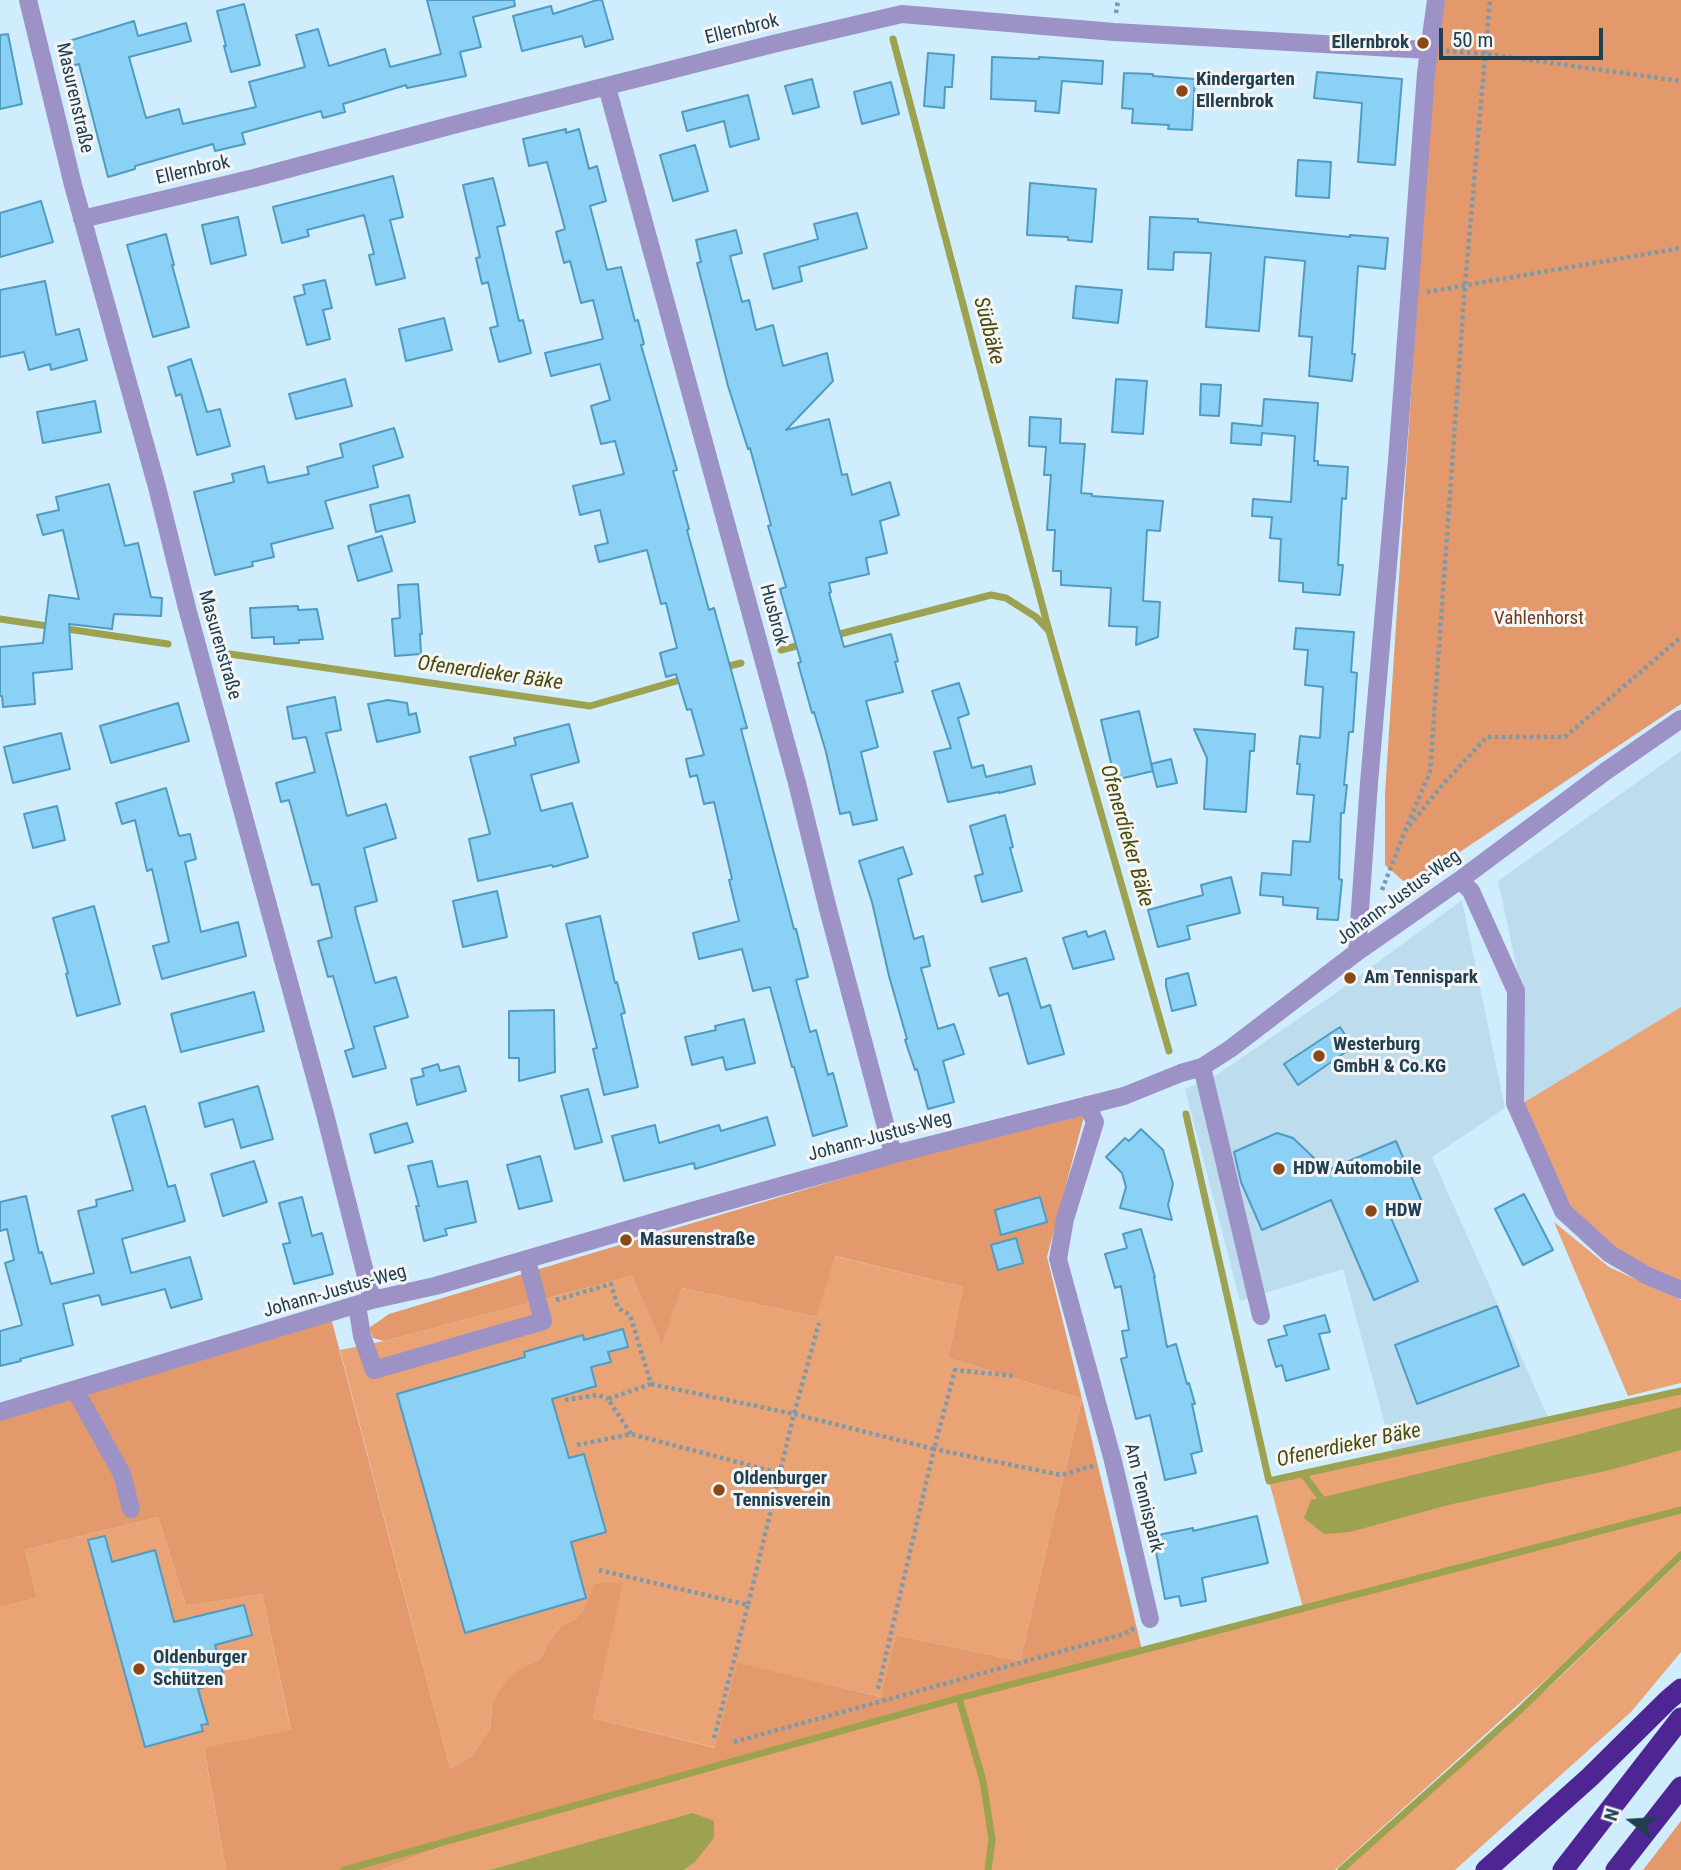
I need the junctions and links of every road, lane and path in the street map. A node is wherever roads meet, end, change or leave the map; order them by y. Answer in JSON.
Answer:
{"nodes":[{"id":1,"x":28,"y":0,"type":"edge"},
{"id":2,"x":1436,"y":0,"type":"edge"},
{"id":3,"x":1490,"y":0,"type":"edge"},
{"id":4,"x":1428,"y":50,"type":"junction"},
{"id":5,"x":1486,"y":54,"type":"junction"},
{"id":6,"x":1681,"y":80,"type":"edge"},
{"id":7,"x":607,"y":87,"type":"junction"},
{"id":8,"x":82,"y":219,"type":"junction"},
{"id":9,"x":1681,"y":248,"type":"edge"},
{"id":10,"x":1465,"y":285,"type":"junction"},
{"id":11,"x":1409,"y":296,"type":"junction"},
{"id":12,"x":1681,"y":637,"type":"edge"},
{"id":13,"x":1681,"y":719,"type":"edge"},
{"id":14,"x":1405,"y":831,"type":"junction"},
{"id":15,"x":1460,"y":880,"type":"junction"},
{"id":16,"x":1381,"y":892,"type":"dead end"},
{"id":17,"x":1357,"y":953,"type":"junction"},
{"id":18,"x":1202,"y":1067,"type":"junction"},
{"id":19,"x":1087,"y":1105,"type":"junction"},
{"id":20,"x":895,"y":1154,"type":"junction"},
{"id":21,"x":527,"y":1259,"type":"junction"},
{"id":22,"x":1681,"y":1290,"type":"edge"},
{"id":23,"x":365,"y":1303,"type":"junction"},
{"id":24,"x":1261,"y":1316,"type":"dead end"},
{"id":25,"x":543,"y":1321,"type":"junction"},
{"id":26,"x":818,"y":1323,"type":"dead end"},
{"id":27,"x":1015,"y":1376,"type":"dead end"},
{"id":28,"x":651,"y":1384,"type":"junction"},
{"id":29,"x":75,"y":1390,"type":"junction"},
{"id":30,"x":608,"y":1399,"type":"junction"},
{"id":31,"x":565,"y":1400,"type":"dead end"},
{"id":32,"x":0,"y":1412,"type":"edge"},
{"id":33,"x":794,"y":1414,"type":"junction"},
{"id":34,"x":631,"y":1434,"type":"junction"},
{"id":35,"x":577,"y":1445,"type":"dead end"},
{"id":36,"x":934,"y":1449,"type":"junction"},
{"id":37,"x":1113,"y":1461,"type":"junction"},
{"id":38,"x":779,"y":1472,"type":"junction"},
{"id":39,"x":131,"y":1509,"type":"dead end"},
{"id":40,"x":599,"y":1570,"type":"dead end"},
{"id":41,"x":748,"y":1605,"type":"junction"},
{"id":42,"x":1150,"y":1619,"type":"joint"},
{"id":43,"x":878,"y":1689,"type":"dead end"},
{"id":44,"x":1681,"y":1689,"type":"edge"},
{"id":45,"x":1681,"y":1718,"type":"edge"},
{"id":46,"x":714,"y":1738,"type":"dead end"},
{"id":47,"x":734,"y":1742,"type":"dead end"},
{"id":48,"x":1681,"y":1787,"type":"edge"},
{"id":49,"x":1486,"y":1870,"type":"edge"},
{"id":50,"x":1563,"y":1870,"type":"edge"},
{"id":51,"x":1616,"y":1870,"type":"edge"}],
"edges":[{"from":1,"to":8,"type":"street","name":"Masurenstraße"},
{"from":2,"to":4,"type":"street"},
{"from":3,"to":5,"type":"path"},
{"from":4,"to":5,"type":"path"},
{"from":4,"to":7,"type":"street","name":"Ellernbrok"},
{"from":4,"to":11,"type":"street"},
{"from":5,"to":6,"type":"path"},
{"from":5,"to":10,"type":"path"},
{"from":7,"to":8,"type":"street","name":"Ellernbrok"},
{"from":7,"to":20,"type":"street","name":"Husbrok"},
{"from":8,"to":23,"type":"street","name":"Masurenstraße"},
{"from":9,"to":10,"type":"path"},
{"from":10,"to":11,"type":"path"},
{"from":10,"to":14,"type":"path"},
{"from":11,"to":17,"type":"street"},
{"from":12,"to":14,"type":"path"},
{"from":13,"to":15,"type":"street","name":"Johann-Justus-Weg"},
{"from":14,"to":16,"type":"path"},
{"from":15,"to":17,"type":"street","name":"Johann-Justus-Weg"},
{"from":15,"to":22,"type":"street"},
{"from":17,"to":18,"type":"street","name":"Johann-Justus-Weg"},
{"from":18,"to":19,"type":"street","name":"Johann-Justus-Weg"},
{"from":18,"to":24,"type":"street"},
{"from":19,"to":20,"type":"street","name":"Johann-Justus-Weg"},
{"from":19,"to":37,"type":"street","name":"Am Tennispark"},
{"from":20,"to":21,"type":"street","name":"Johann-Justus-Weg"},
{"from":21,"to":23,"type":"street","name":"Johann-Justus-Weg"},
{"from":21,"to":25,"type":"street"},
{"from":23,"to":25,"type":"street","name":"Masurenstraße"},
{"from":23,"to":29,"type":"street","name":"Johann-Justus-Weg"},
{"from":25,"to":28,"type":"path"},
{"from":26,"to":33,"type":"path"},
{"from":27,"to":36,"type":"path"},
{"from":28,"to":30,"type":"path"},
{"from":28,"to":33,"type":"path"},
{"from":29,"to":32,"type":"street","name":"Johann-Justus-Weg"},
{"from":29,"to":39,"type":"street"},
{"from":30,"to":31,"type":"path"},
{"from":30,"to":34,"type":"path"},
{"from":33,"to":36,"type":"path"},
{"from":33,"to":38,"type":"path"},
{"from":34,"to":35,"type":"path"},
{"from":34,"to":38,"type":"path"},
{"from":36,"to":37,"type":"path"},
{"from":36,"to":43,"type":"path"},
{"from":37,"to":42,"type":"street","name":"Am Tennispark"},
{"from":38,"to":41,"type":"path"},
{"from":40,"to":41,"type":"path"},
{"from":41,"to":46,"type":"path"},
{"from":42,"to":47,"type":"path"},
{"from":44,"to":49,"type":"highway"},
{"from":45,"to":50,"type":"highway"},
{"from":48,"to":51,"type":"highway"}]}
